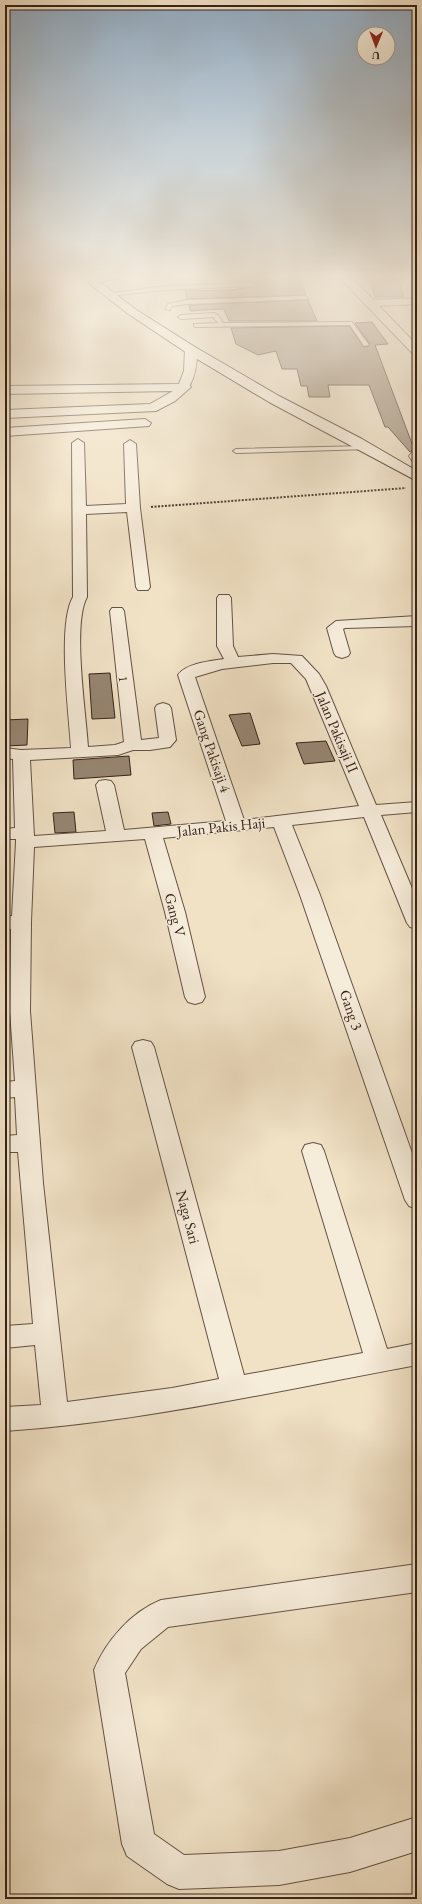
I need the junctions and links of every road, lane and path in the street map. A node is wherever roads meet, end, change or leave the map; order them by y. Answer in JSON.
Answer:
{"nodes":[{"id":1,"x":191,"y":365,"type":"edge"},
{"id":2,"x":216,"y":365,"type":"edge"},
{"id":3,"x":185,"y":387,"type":"junction"},
{"id":4,"x":5,"y":390,"type":"edge"},
{"id":5,"x":5,"y":414,"type":"edge"},
{"id":6,"x":145,"y":423,"type":"dead end"},
{"id":7,"x":5,"y":432,"type":"edge"},
{"id":8,"x":78,"y":443,"type":"dead end"},
{"id":9,"x":130,"y":444,"type":"dead end"},
{"id":10,"x":367,"y":448,"type":"junction"},
{"id":11,"x":236,"y":451,"type":"dead end"},
{"id":12,"x":417,"y":454,"type":"edge"},
{"id":13,"x":417,"y":459,"type":"edge"},
{"id":14,"x":415,"y":475,"type":"edge"},
{"id":15,"x":409,"y":488,"type":"dead end"},
{"id":16,"x":133,"y":508,"type":"junction"},
{"id":17,"x":79,"y":510,"type":"junction"},
{"id":18,"x":143,"y":587,"type":"dead end"},
{"id":19,"x":224,"y":598,"type":"dead end"},
{"id":20,"x":117,"y":611,"type":"dead end"},
{"id":21,"x":417,"y":621,"type":"edge"},
{"id":22,"x":342,"y":653,"type":"dead end"},
{"id":23,"x":233,"y":662,"type":"junction"},
{"id":24,"x":163,"y":708,"type":"dead end"},
{"id":25,"x":131,"y":746,"type":"junction"},
{"id":26,"x":80,"y":752,"type":"junction"},
{"id":27,"x":13,"y":754,"type":"edge"},
{"id":28,"x":105,"y":785,"type":"dead end"},
{"id":29,"x":417,"y":808,"type":"edge"},
{"id":30,"x":370,"y":810,"type":"junction"},
{"id":31,"x":281,"y":821,"type":"junction"},
{"id":32,"x":237,"y":826,"type":"junction"},
{"id":33,"x":152,"y":833,"type":"junction"},
{"id":34,"x":5,"y":834,"type":"edge"},
{"id":35,"x":116,"y":836,"type":"junction"},
{"id":36,"x":25,"y":837,"type":"junction"},
{"id":37,"x":14,"y":890,"type":"edge"},
{"id":38,"x":417,"y":922,"type":"edge"},
{"id":39,"x":13,"y":923,"type":"edge"},
{"id":40,"x":195,"y":997,"type":"dead end"},
{"id":41,"x":12,"y":1011,"type":"edge"},
{"id":42,"x":143,"y":1046,"type":"dead end"},
{"id":43,"x":16,"y":1089,"type":"edge"},
{"id":44,"x":29,"y":1143,"type":"junction"},
{"id":45,"x":5,"y":1144,"type":"edge"},
{"id":46,"x":313,"y":1151,"type":"dead end"},
{"id":47,"x":417,"y":1200,"type":"edge"},
{"id":48,"x":47,"y":1334,"type":"junction"},
{"id":49,"x":5,"y":1337,"type":"edge"},
{"id":50,"x":417,"y":1354,"type":"edge"},
{"id":51,"x":378,"y":1362,"type":"junction"},
{"id":52,"x":234,"y":1387,"type":"junction"},
{"id":53,"x":52,"y":1416,"type":"dead end"},
{"id":54,"x":5,"y":1419,"type":"edge"},
{"id":55,"x":417,"y":1578,"type":"edge"},
{"id":56,"x":417,"y":1834,"type":"edge"}],
"edges":[{"from":1,"to":3,"type":"street"},
{"from":2,"to":10,"type":"main road"},
{"from":3,"to":4,"type":"street"},
{"from":3,"to":5,"type":"street"},
{"from":6,"to":7,"type":"street"},
{"from":8,"to":17,"type":"street"},
{"from":9,"to":16,"type":"street"},
{"from":10,"to":11,"type":"lane"},
{"from":10,"to":14,"type":"main road"},
{"from":12,"to":13,"type":"street"},
{"from":15,"to":16,"type":"path"},
{"from":16,"to":17,"type":"street"},
{"from":16,"to":18,"type":"street"},
{"from":17,"to":26,"type":"street"},
{"from":19,"to":23,"type":"street"},
{"from":20,"to":25,"type":"street","name":"1"},
{"from":21,"to":22,"type":"street"},
{"from":23,"to":30,"type":"street","name":"Jalan Pakisaji II"},
{"from":23,"to":32,"type":"street","name":"Gang Pakisaji 4"},
{"from":24,"to":25,"type":"street"},
{"from":25,"to":26,"type":"street"},
{"from":26,"to":27,"type":"street"},
{"from":27,"to":36,"type":"street"},
{"from":28,"to":35,"type":"street"},
{"from":29,"to":30,"type":"street","name":"Jalan Pakis Haji"},
{"from":30,"to":31,"type":"street","name":"Jalan Pakis Haji"},
{"from":30,"to":38,"type":"street","name":"Jalan Pakisaji II"},
{"from":31,"to":32,"type":"street","name":"Jalan Pakis Haji"},
{"from":31,"to":47,"type":"street","name":"Gang 3"},
{"from":32,"to":33,"type":"street","name":"Jalan Pakis Haji"},
{"from":33,"to":35,"type":"street","name":"Jalan Pakis Haji"},
{"from":33,"to":40,"type":"street","name":"Gang V"},
{"from":34,"to":36,"type":"street","name":"Jalan Pakis Haji"},
{"from":35,"to":36,"type":"street","name":"Jalan Pakis Haji"},
{"from":36,"to":37,"type":"street"},
{"from":37,"to":39,"type":"street"},
{"from":39,"to":41,"type":"street"},
{"from":41,"to":43,"type":"street"},
{"from":42,"to":52,"type":"street","name":"Naga Sari"},
{"from":43,"to":44,"type":"street"},
{"from":44,"to":45,"type":"street"},
{"from":44,"to":48,"type":"street"},
{"from":46,"to":51,"type":"street"},
{"from":48,"to":49,"type":"street"},
{"from":48,"to":52,"type":"street"},
{"from":50,"to":51,"type":"street"},
{"from":51,"to":52,"type":"street"},
{"from":53,"to":54,"type":"street"},
{"from":55,"to":56,"type":"street"}]}
